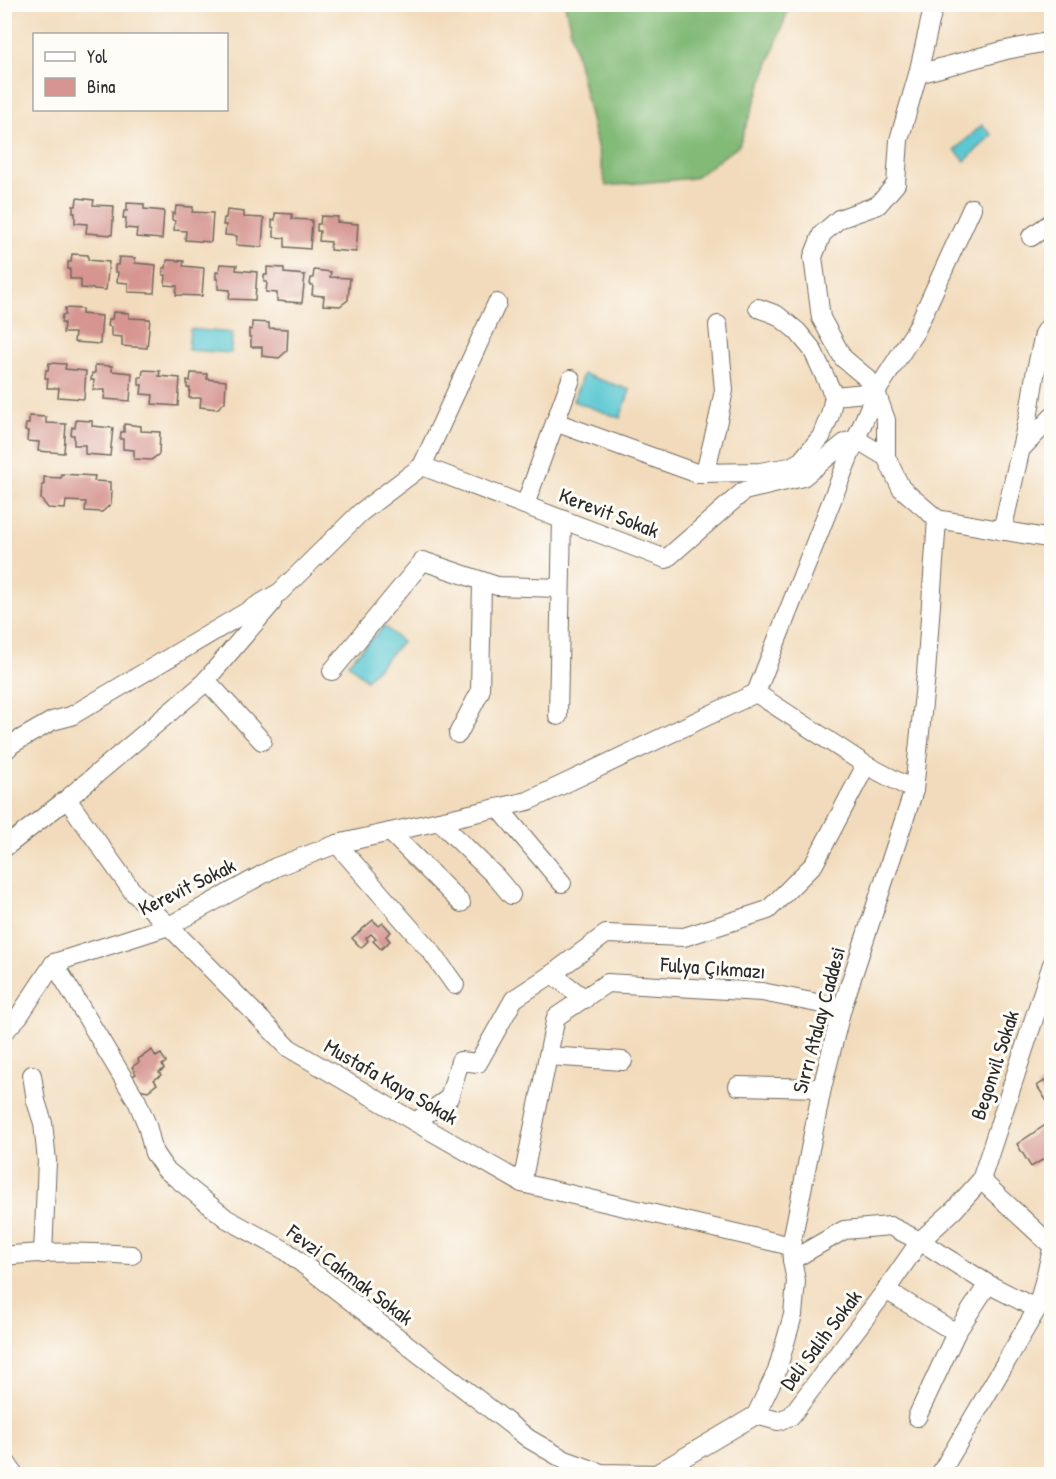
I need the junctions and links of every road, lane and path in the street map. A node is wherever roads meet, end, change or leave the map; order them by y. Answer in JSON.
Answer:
{"nodes":[{"id":1,"x":934,"y":4,"type":"edge"},
{"id":2,"x":1052,"y":41,"type":"edge"},
{"id":3,"x":918,"y":74,"type":"junction"},
{"id":4,"x":972,"y":208,"type":"dead end"},
{"id":5,"x":1052,"y":222,"type":"edge"},
{"id":6,"x":1031,"y":237,"type":"dead end"},
{"id":7,"x":497,"y":303,"type":"dead end"},
{"id":8,"x":758,"y":308,"type":"dead end"},
{"id":9,"x":1052,"y":322,"type":"edge"},
{"id":10,"x":718,"y":325,"type":"dead end"},
{"id":11,"x":571,"y":379,"type":"dead end"},
{"id":12,"x":876,"y":392,"type":"junction"},
{"id":13,"x":834,"y":396,"type":"junction"},
{"id":14,"x":1052,"y":417,"type":"edge"},
{"id":15,"x":555,"y":422,"type":"junction"},
{"id":16,"x":856,"y":439,"type":"junction"},
{"id":17,"x":1020,"y":450,"type":"junction"},
{"id":18,"x":886,"y":457,"type":"junction"},
{"id":19,"x":422,"y":466,"type":"junction"},
{"id":20,"x":705,"y":473,"type":"junction"},
{"id":21,"x":525,"y":505,"type":"junction"},
{"id":22,"x":562,"y":519,"type":"junction"},
{"id":23,"x":937,"y":519,"type":"junction"},
{"id":24,"x":1002,"y":531,"type":"junction"},
{"id":25,"x":1052,"y":539,"type":"edge"},
{"id":26,"x":482,"y":581,"type":"junction"},
{"id":27,"x":560,"y":588,"type":"junction"},
{"id":28,"x":280,"y":592,"type":"junction"},
{"id":29,"x":332,"y":671,"type":"dead end"},
{"id":30,"x":207,"y":680,"type":"junction"},
{"id":31,"x":756,"y":693,"type":"junction"},
{"id":32,"x":558,"y":716,"type":"dead end"},
{"id":33,"x":458,"y":734,"type":"dead end"},
{"id":34,"x":262,"y":741,"type":"dead end"},
{"id":35,"x":4,"y":752,"type":"edge"},
{"id":36,"x":866,"y":765,"type":"junction"},
{"id":37,"x":914,"y":790,"type":"junction"},
{"id":38,"x":67,"y":799,"type":"junction"},
{"id":39,"x":500,"y":808,"type":"junction"},
{"id":40,"x":439,"y":821,"type":"junction"},
{"id":41,"x":390,"y":832,"type":"junction"},
{"id":42,"x":337,"y":844,"type":"junction"},
{"id":43,"x":4,"y":848,"type":"edge"},
{"id":44,"x":562,"y":883,"type":"dead end"},
{"id":45,"x":511,"y":895,"type":"dead end"},
{"id":46,"x":462,"y":903,"type":"dead end"},
{"id":47,"x":169,"y":926,"type":"junction"},
{"id":48,"x":54,"y":963,"type":"junction"},
{"id":49,"x":1052,"y":964,"type":"edge"},
{"id":50,"x":552,"y":974,"type":"junction"},
{"id":51,"x":455,"y":984,"type":"dead end"},
{"id":52,"x":585,"y":999,"type":"junction"},
{"id":53,"x":842,"y":1008,"type":"junction"},
{"id":54,"x":4,"y":1032,"type":"edge"},
{"id":55,"x":549,"y":1056,"type":"junction"},
{"id":56,"x":623,"y":1061,"type":"dead end"},
{"id":57,"x":32,"y":1075,"type":"dead end"},
{"id":58,"x":738,"y":1086,"type":"dead end"},
{"id":59,"x":822,"y":1088,"type":"junction"},
{"id":60,"x":415,"y":1122,"type":"junction"},
{"id":61,"x":981,"y":1180,"type":"junction"},
{"id":62,"x":522,"y":1183,"type":"junction"},
{"id":63,"x":920,"y":1241,"type":"junction"},
{"id":64,"x":1052,"y":1248,"type":"edge"},
{"id":65,"x":792,"y":1253,"type":"junction"},
{"id":66,"x":43,"y":1254,"type":"junction"},
{"id":67,"x":132,"y":1255,"type":"dead end"},
{"id":68,"x":4,"y":1256,"type":"edge"},
{"id":69,"x":988,"y":1284,"type":"junction"},
{"id":70,"x":886,"y":1290,"type":"junction"},
{"id":71,"x":1036,"y":1309,"type":"junction"},
{"id":72,"x":956,"y":1333,"type":"junction"},
{"id":73,"x":756,"y":1415,"type":"junction"},
{"id":74,"x":917,"y":1418,"type":"dead end"},
{"id":75,"x":656,"y":1474,"type":"edge"},
{"id":76,"x":940,"y":1474,"type":"edge"}],
"edges":[{"from":1,"to":3,"type":"street"},
{"from":2,"to":3,"type":"street"},
{"from":3,"to":12,"type":"street"},
{"from":4,"to":12,"type":"street"},
{"from":5,"to":6,"type":"street"},
{"from":7,"to":19,"type":"street"},
{"from":8,"to":13,"type":"street"},
{"from":9,"to":17,"type":"street"},
{"from":10,"to":20,"type":"street"},
{"from":11,"to":15,"type":"street"},
{"from":12,"to":13,"type":"street"},
{"from":12,"to":16,"type":"street"},
{"from":12,"to":18,"type":"street"},
{"from":13,"to":20,"type":"street"},
{"from":14,"to":17,"type":"street"},
{"from":15,"to":20,"type":"street"},
{"from":15,"to":21,"type":"street"},
{"from":16,"to":18,"type":"street"},
{"from":16,"to":22,"type":"street","name":"Kerevit Sokak"},
{"from":16,"to":31,"type":"street"},
{"from":17,"to":24,"type":"street"},
{"from":18,"to":23,"type":"street"},
{"from":19,"to":21,"type":"street","name":"Kerevit Sokak"},
{"from":19,"to":28,"type":"street"},
{"from":21,"to":22,"type":"street","name":"Kerevit Sokak"},
{"from":22,"to":27,"type":"street"},
{"from":23,"to":24,"type":"street"},
{"from":23,"to":37,"type":"street","name":"Sırrı Atalay Caddesi"},
{"from":24,"to":25,"type":"street"},
{"from":26,"to":27,"type":"street"},
{"from":26,"to":29,"type":"street"},
{"from":26,"to":33,"type":"street"},
{"from":27,"to":32,"type":"street"},
{"from":28,"to":30,"type":"street"},
{"from":28,"to":35,"type":"street"},
{"from":30,"to":34,"type":"street"},
{"from":30,"to":38,"type":"street"},
{"from":31,"to":36,"type":"street"},
{"from":31,"to":39,"type":"street","name":"Kerevit Sokak"},
{"from":36,"to":37,"type":"street"},
{"from":36,"to":50,"type":"street","name":"Fulya Çıkmazı"},
{"from":37,"to":53,"type":"street","name":"Sırrı Atalay Caddesi"},
{"from":38,"to":43,"type":"street"},
{"from":38,"to":47,"type":"street","name":"Mustafa Kaya Sokak"},
{"from":39,"to":40,"type":"street","name":"Kerevit Sokak"},
{"from":39,"to":44,"type":"street"},
{"from":40,"to":41,"type":"street","name":"Kerevit Sokak"},
{"from":40,"to":45,"type":"street"},
{"from":41,"to":42,"type":"street","name":"Kerevit Sokak"},
{"from":41,"to":46,"type":"street"},
{"from":42,"to":47,"type":"street","name":"Kerevit Sokak"},
{"from":42,"to":51,"type":"street"},
{"from":47,"to":48,"type":"street","name":"Kerevit Sokak"},
{"from":47,"to":60,"type":"street","name":"Mustafa Kaya Sokak"},
{"from":48,"to":54,"type":"street"},
{"from":48,"to":75,"type":"street","name":"Fevzi Cakmak Sokak"},
{"from":49,"to":61,"type":"street","name":"Begonvil Sokak"},
{"from":50,"to":52,"type":"street"},
{"from":50,"to":60,"type":"street","name":"Fulya Çıkmazı"},
{"from":52,"to":53,"type":"street","name":"Fulya Çıkmazı"},
{"from":52,"to":55,"type":"street","name":"Fulya Çıkmazı"},
{"from":53,"to":59,"type":"street","name":"Sırrı Atalay Caddesi"},
{"from":55,"to":56,"type":"street"},
{"from":55,"to":62,"type":"street","name":"Fulya Çıkmazı"},
{"from":57,"to":66,"type":"street"},
{"from":58,"to":59,"type":"street"},
{"from":59,"to":65,"type":"street","name":"Sırrı Atalay Caddesi"},
{"from":60,"to":62,"type":"street","name":"Mustafa Kaya Sokak"},
{"from":61,"to":63,"type":"street","name":"Deli Salih Sokak"},
{"from":61,"to":64,"type":"street"},
{"from":62,"to":65,"type":"street","name":"Mustafa Kaya Sokak"},
{"from":63,"to":65,"type":"street"},
{"from":63,"to":69,"type":"street"},
{"from":63,"to":70,"type":"street","name":"Deli Salih Sokak"},
{"from":64,"to":71,"type":"street"},
{"from":65,"to":73,"type":"street","name":"Sırrı Atalay Caddesi"},
{"from":66,"to":67,"type":"street"},
{"from":66,"to":68,"type":"street"},
{"from":69,"to":71,"type":"street"},
{"from":69,"to":72,"type":"street"},
{"from":70,"to":72,"type":"street","name":"Deli Salih Sokak"},
{"from":70,"to":73,"type":"street","name":"Deli Salih Sokak"},
{"from":71,"to":76,"type":"street"},
{"from":72,"to":74,"type":"street"},
{"from":73,"to":75,"type":"street"}]}
